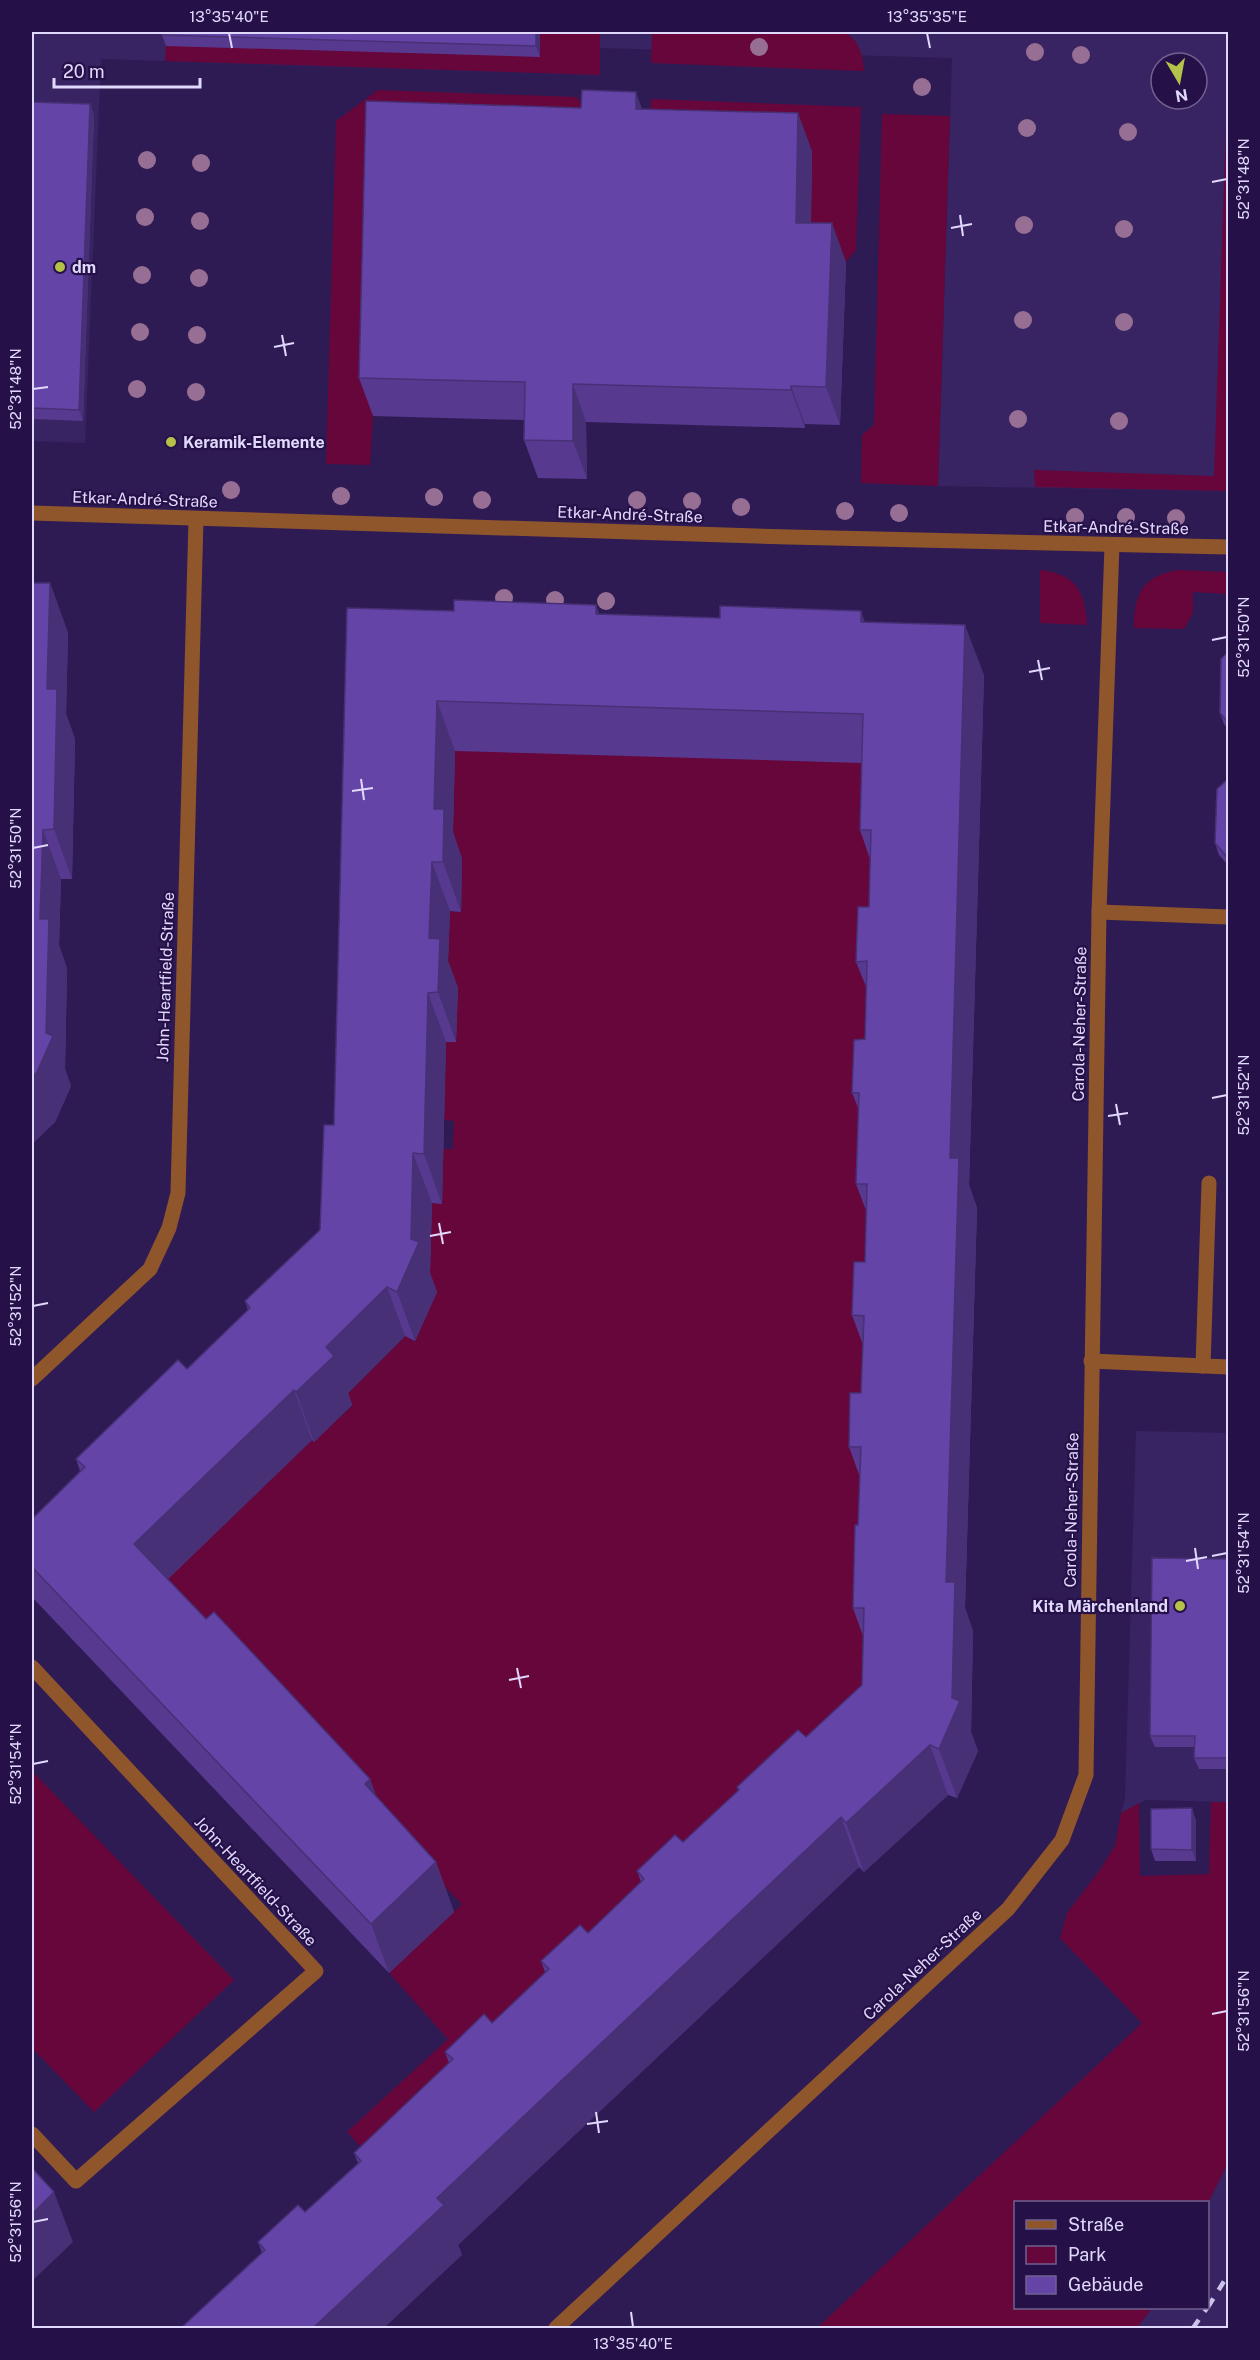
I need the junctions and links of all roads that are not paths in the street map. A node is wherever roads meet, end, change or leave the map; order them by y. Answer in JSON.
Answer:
{"nodes":[{"id":1,"x":32,"y":513,"type":"edge"},
{"id":2,"x":196,"y":519,"type":"junction"},
{"id":3,"x":1112,"y":545,"type":"junction"},
{"id":4,"x":1228,"y":547,"type":"edge"},
{"id":5,"x":1099,"y":912,"type":"junction"},
{"id":6,"x":1228,"y":917,"type":"edge"},
{"id":7,"x":1209,"y":1183,"type":"dead end"},
{"id":8,"x":1091,"y":1361,"type":"junction"},
{"id":9,"x":1203,"y":1366,"type":"junction"},
{"id":10,"x":1228,"y":1367,"type":"edge"},
{"id":11,"x":32,"y":1379,"type":"edge"},
{"id":12,"x":32,"y":1667,"type":"edge"},
{"id":13,"x":32,"y":2134,"type":"edge"},
{"id":14,"x":556,"y":2328,"type":"edge"}],
"edges":[{"from":1,"to":2,"type":"street","name":"Etkar-André-Straße"},
{"from":2,"to":3,"type":"street","name":"Etkar-André-Straße"},
{"from":2,"to":11,"type":"street","name":"John-Heartfield-Straße"},
{"from":3,"to":4,"type":"street","name":"Etkar-André-Straße"},
{"from":3,"to":5,"type":"street","name":"Carola-Neher-Straße"},
{"from":5,"to":6,"type":"street"},
{"from":5,"to":8,"type":"street","name":"Carola-Neher-Straße"},
{"from":7,"to":9,"type":"street"},
{"from":8,"to":9,"type":"street"},
{"from":8,"to":14,"type":"street","name":"Carola-Neher-Straße"},
{"from":9,"to":10,"type":"street"},
{"from":12,"to":13,"type":"street","name":"John-Heartfield-Straße"}]}
